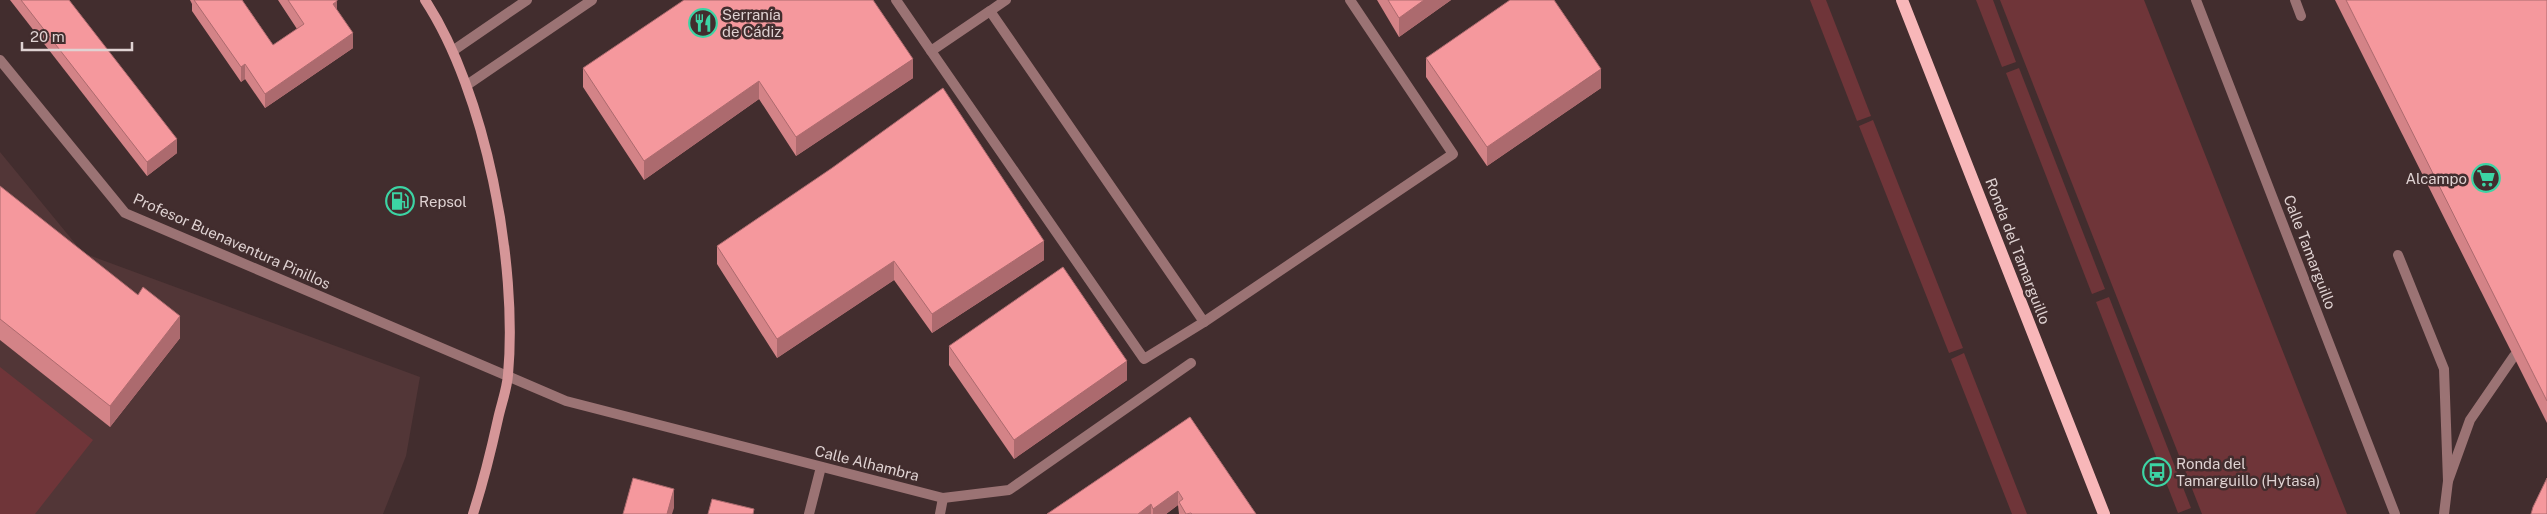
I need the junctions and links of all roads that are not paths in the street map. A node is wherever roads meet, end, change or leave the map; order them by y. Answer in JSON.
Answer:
{"nodes":[{"id":1,"x":425,"y":0,"type":"edge"},
{"id":2,"x":527,"y":0,"type":"edge"},
{"id":3,"x":592,"y":0,"type":"edge"},
{"id":4,"x":896,"y":0,"type":"edge"},
{"id":5,"x":1006,"y":0,"type":"edge"},
{"id":6,"x":1350,"y":0,"type":"edge"},
{"id":7,"x":1902,"y":0,"type":"edge"},
{"id":8,"x":2196,"y":0,"type":"edge"},
{"id":9,"x":2294,"y":0,"type":"edge"},
{"id":10,"x":990,"y":11,"type":"junction"},
{"id":11,"x":2301,"y":16,"type":"dead end"},
{"id":12,"x":454,"y":50,"type":"junction"},
{"id":13,"x":931,"y":51,"type":"junction"},
{"id":14,"x":0,"y":60,"type":"edge"},
{"id":15,"x":467,"y":85,"type":"junction"},
{"id":16,"x":2398,"y":255,"type":"dead end"},
{"id":17,"x":1204,"y":322,"type":"junction"},
{"id":18,"x":2514,"y":356,"type":"edge"},
{"id":19,"x":1191,"y":363,"type":"dead end"},
{"id":20,"x":508,"y":376,"type":"junction"},
{"id":21,"x":821,"y":467,"type":"junction"},
{"id":22,"x":2448,"y":481,"type":"junction"},
{"id":23,"x":943,"y":498,"type":"junction"},
{"id":24,"x":473,"y":514,"type":"edge"},
{"id":25,"x":809,"y":514,"type":"edge"},
{"id":26,"x":940,"y":514,"type":"edge"},
{"id":27,"x":2104,"y":514,"type":"edge"},
{"id":28,"x":2395,"y":514,"type":"edge"},
{"id":29,"x":2444,"y":514,"type":"edge"}],
"edges":[{"from":1,"to":12,"type":"street"},
{"from":2,"to":12,"type":"street"},
{"from":3,"to":15,"type":"street"},
{"from":4,"to":13,"type":"street"},
{"from":5,"to":10,"type":"street"},
{"from":6,"to":17,"type":"street"},
{"from":7,"to":27,"type":"main road","name":"Ronda del Tamarguillo"},
{"from":8,"to":28,"type":"street","name":"Calle Tamarguillo"},
{"from":9,"to":11,"type":"street"},
{"from":10,"to":13,"type":"street"},
{"from":10,"to":17,"type":"street"},
{"from":12,"to":15,"type":"street"},
{"from":13,"to":17,"type":"street"},
{"from":14,"to":20,"type":"street","name":"Profesor Buenaventura Pinillos"},
{"from":15,"to":20,"type":"street"},
{"from":16,"to":22,"type":"street"},
{"from":18,"to":22,"type":"street"},
{"from":19,"to":23,"type":"street","name":"Calle Alhambra"},
{"from":20,"to":21,"type":"street","name":"Calle Alhambra"},
{"from":20,"to":24,"type":"street"},
{"from":21,"to":23,"type":"street","name":"Calle Alhambra"},
{"from":21,"to":25,"type":"street"},
{"from":22,"to":29,"type":"street"},
{"from":23,"to":26,"type":"street"}]}
